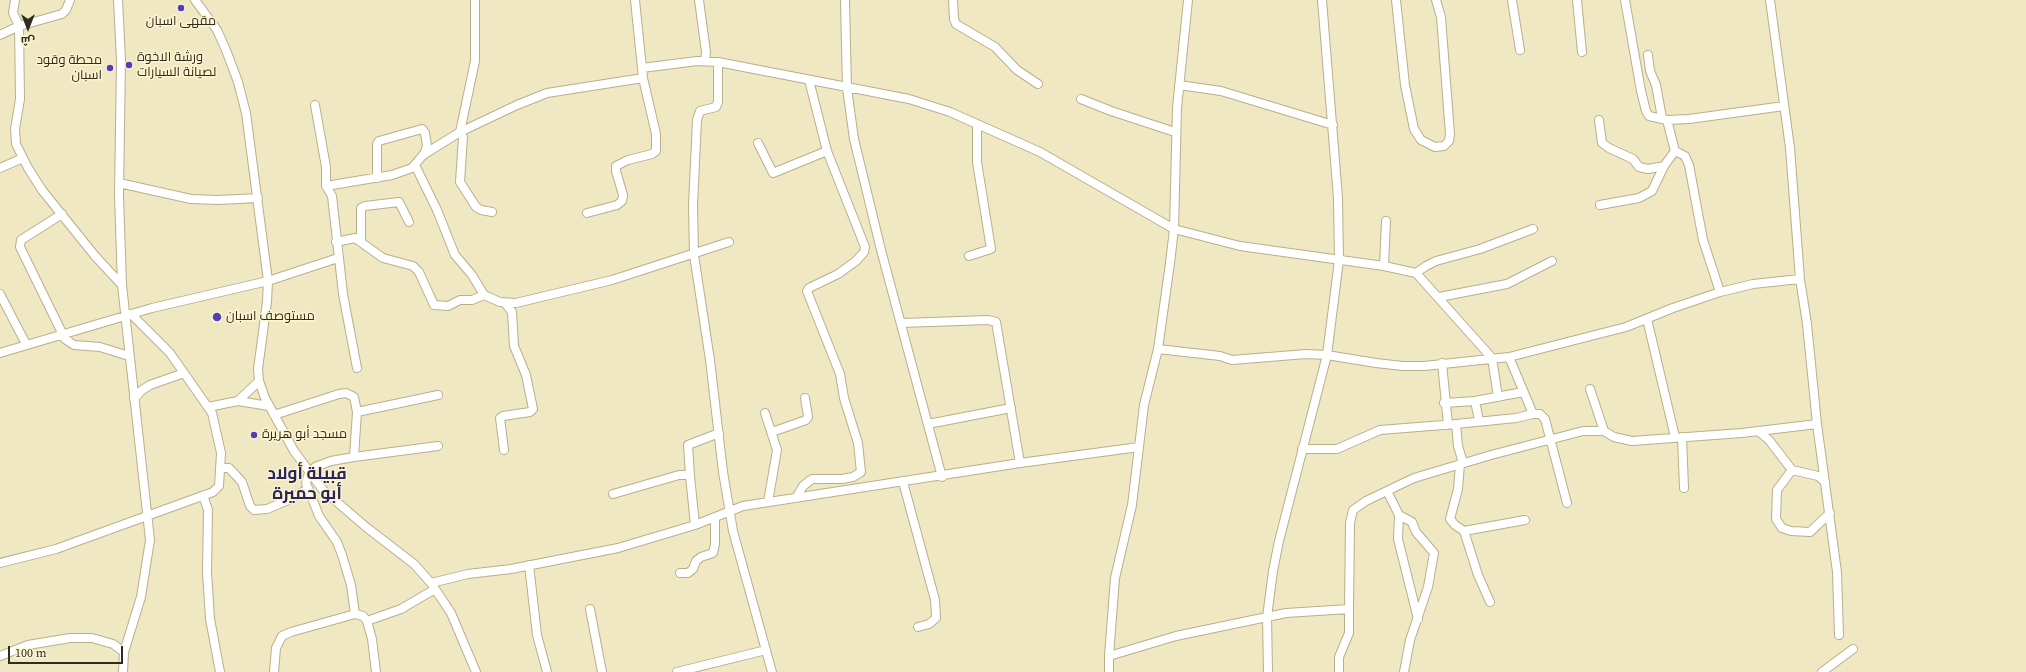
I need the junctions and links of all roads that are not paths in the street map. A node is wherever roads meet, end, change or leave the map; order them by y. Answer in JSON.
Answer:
{"nodes":[{"id":1,"x":15,"y":0,"type":"edge"},
{"id":2,"x":70,"y":0,"type":"edge"},
{"id":3,"x":118,"y":0,"type":"edge"},
{"id":4,"x":195,"y":0,"type":"edge"},
{"id":5,"x":475,"y":0,"type":"edge"},
{"id":6,"x":635,"y":0,"type":"edge"},
{"id":7,"x":699,"y":0,"type":"edge"},
{"id":8,"x":845,"y":0,"type":"edge"},
{"id":9,"x":953,"y":0,"type":"edge"},
{"id":10,"x":1188,"y":0,"type":"edge"},
{"id":11,"x":1322,"y":0,"type":"edge"},
{"id":12,"x":1396,"y":0,"type":"edge"},
{"id":13,"x":1436,"y":0,"type":"edge"},
{"id":14,"x":1512,"y":0,"type":"edge"},
{"id":15,"x":1577,"y":0,"type":"edge"},
{"id":16,"x":1625,"y":0,"type":"edge"},
{"id":17,"x":1770,"y":0,"type":"edge"},
{"id":18,"x":19,"y":26,"type":"junction"},
{"id":19,"x":0,"y":36,"type":"edge"},
{"id":20,"x":1520,"y":50,"type":"dead end"},
{"id":21,"x":1582,"y":52,"type":"dead end"},
{"id":22,"x":1648,"y":55,"type":"dead end"},
{"id":23,"x":705,"y":61,"type":"junction"},
{"id":24,"x":718,"y":62,"type":"junction"},
{"id":25,"x":642,"y":68,"type":"junction"},
{"id":26,"x":643,"y":78,"type":"junction"},
{"id":27,"x":809,"y":80,"type":"junction"},
{"id":28,"x":1038,"y":84,"type":"dead end"},
{"id":29,"x":1179,"y":85,"type":"junction"},
{"id":30,"x":847,"y":88,"type":"junction"},
{"id":31,"x":1081,"y":99,"type":"dead end"},
{"id":32,"x":315,"y":104,"type":"dead end"},
{"id":33,"x":1784,"y":106,"type":"junction"},
{"id":34,"x":1664,"y":119,"type":"junction"},
{"id":35,"x":1599,"y":120,"type":"dead end"},
{"id":36,"x":977,"y":124,"type":"junction"},
{"id":37,"x":1333,"y":126,"type":"junction"},
{"id":38,"x":460,"y":132,"type":"junction"},
{"id":39,"x":1175,"y":132,"type":"junction"},
{"id":40,"x":758,"y":143,"type":"dead end"},
{"id":41,"x":827,"y":150,"type":"junction"},
{"id":42,"x":1675,"y":151,"type":"junction"},
{"id":43,"x":423,"y":155,"type":"junction"},
{"id":44,"x":23,"y":158,"type":"junction"},
{"id":45,"x":415,"y":165,"type":"junction"},
{"id":46,"x":1664,"y":166,"type":"junction"},
{"id":47,"x":0,"y":168,"type":"edge"},
{"id":48,"x":378,"y":178,"type":"junction"},
{"id":49,"x":119,"y":183,"type":"junction"},
{"id":50,"x":326,"y":186,"type":"junction"},
{"id":51,"x":258,"y":198,"type":"junction"},
{"id":52,"x":1600,"y":205,"type":"dead end"},
{"id":53,"x":492,"y":212,"type":"dead end"},
{"id":54,"x":587,"y":213,"type":"dead end"},
{"id":55,"x":62,"y":214,"type":"junction"},
{"id":56,"x":1386,"y":221,"type":"dead end"},
{"id":57,"x":409,"y":222,"type":"dead end"},
{"id":58,"x":1174,"y":229,"type":"junction"},
{"id":59,"x":1533,"y":229,"type":"dead end"},
{"id":60,"x":336,"y":242,"type":"junction"},
{"id":61,"x":361,"y":242,"type":"junction"},
{"id":62,"x":729,"y":242,"type":"dead end"},
{"id":63,"x":694,"y":255,"type":"junction"},
{"id":64,"x":969,"y":256,"type":"dead end"},
{"id":65,"x":338,"y":258,"type":"junction"},
{"id":66,"x":1339,"y":260,"type":"junction"},
{"id":67,"x":1552,"y":261,"type":"dead end"},
{"id":68,"x":1384,"y":266,"type":"junction"},
{"id":69,"x":1416,"y":273,"type":"junction"},
{"id":70,"x":1800,"y":279,"type":"junction"},
{"id":71,"x":268,"y":281,"type":"junction"},
{"id":72,"x":122,"y":285,"type":"junction"},
{"id":73,"x":1720,"y":292,"type":"junction"},
{"id":74,"x":0,"y":294,"type":"edge"},
{"id":75,"x":484,"y":295,"type":"junction"},
{"id":76,"x":1439,"y":297,"type":"junction"},
{"id":77,"x":505,"y":303,"type":"junction"},
{"id":78,"x":128,"y":315,"type":"junction"},
{"id":79,"x":1647,"y":319,"type":"junction"},
{"id":80,"x":902,"y":323,"type":"junction"},
{"id":81,"x":61,"y":334,"type":"junction"},
{"id":82,"x":26,"y":344,"type":"junction"},
{"id":83,"x":1158,"y":348,"type":"junction"},
{"id":84,"x":0,"y":353,"type":"edge"},
{"id":85,"x":1327,"y":355,"type":"junction"},
{"id":86,"x":129,"y":356,"type":"junction"},
{"id":87,"x":1509,"y":357,"type":"junction"},
{"id":88,"x":1492,"y":358,"type":"junction"},
{"id":89,"x":1442,"y":363,"type":"junction"},
{"id":90,"x":357,"y":368,"type":"dead end"},
{"id":91,"x":184,"y":373,"type":"junction"},
{"id":92,"x":259,"y":381,"type":"junction"},
{"id":93,"x":1590,"y":389,"type":"dead end"},
{"id":94,"x":1523,"y":392,"type":"junction"},
{"id":95,"x":438,"y":395,"type":"dead end"},
{"id":96,"x":1498,"y":397,"type":"junction"},
{"id":97,"x":805,"y":398,"type":"dead end"},
{"id":98,"x":134,"y":399,"type":"junction"},
{"id":99,"x":238,"y":401,"type":"junction"},
{"id":100,"x":1475,"y":401,"type":"junction"},
{"id":101,"x":1444,"y":403,"type":"junction"},
{"id":102,"x":269,"y":406,"type":"junction"},
{"id":103,"x":208,"y":407,"type":"junction"},
{"id":104,"x":1011,"y":408,"type":"junction"},
{"id":105,"x":357,"y":412,"type":"junction"},
{"id":106,"x":765,"y":413,"type":"dead end"},
{"id":107,"x":1533,"y":414,"type":"junction"},
{"id":108,"x":274,"y":415,"type":"junction"},
{"id":109,"x":1479,"y":421,"type":"junction"},
{"id":110,"x":928,"y":424,"type":"junction"},
{"id":111,"x":1452,"y":424,"type":"junction"},
{"id":112,"x":1817,"y":424,"type":"junction"},
{"id":113,"x":1604,"y":431,"type":"junction"},
{"id":114,"x":1758,"y":431,"type":"junction"},
{"id":115,"x":772,"y":432,"type":"junction"},
{"id":116,"x":719,"y":433,"type":"junction"},
{"id":117,"x":1679,"y":437,"type":"junction"},
{"id":118,"x":1552,"y":439,"type":"junction"},
{"id":119,"x":438,"y":446,"type":"dead end"},
{"id":120,"x":1139,"y":447,"type":"junction"},
{"id":121,"x":1302,"y":449,"type":"junction"},
{"id":122,"x":504,"y":450,"type":"dead end"},
{"id":123,"x":354,"y":457,"type":"junction"},
{"id":124,"x":1020,"y":463,"type":"junction"},
{"id":125,"x":1461,"y":463,"type":"junction"},
{"id":126,"x":221,"y":468,"type":"junction"},
{"id":127,"x":1792,"y":470,"type":"junction"},
{"id":128,"x":309,"y":473,"type":"junction"},
{"id":129,"x":690,"y":476,"type":"junction"},
{"id":130,"x":942,"y":477,"type":"junction"},
{"id":131,"x":903,"y":482,"type":"junction"},
{"id":132,"x":1825,"y":482,"type":"junction"},
{"id":133,"x":1684,"y":488,"type":"dead end"},
{"id":134,"x":308,"y":489,"type":"junction"},
{"id":135,"x":1387,"y":491,"type":"junction"},
{"id":136,"x":613,"y":494,"type":"dead end"},
{"id":137,"x":200,"y":497,"type":"junction"},
{"id":138,"x":796,"y":498,"type":"junction"},
{"id":139,"x":768,"y":502,"type":"junction"},
{"id":140,"x":1567,"y":503,"type":"dead end"},
{"id":141,"x":729,"y":510,"type":"junction"},
{"id":142,"x":1830,"y":513,"type":"junction"},
{"id":143,"x":148,"y":515,"type":"junction"},
{"id":144,"x":1399,"y":515,"type":"junction"},
{"id":145,"x":714,"y":517,"type":"junction"},
{"id":146,"x":1525,"y":520,"type":"dead end"},
{"id":147,"x":695,"y":525,"type":"junction"},
{"id":148,"x":1464,"y":531,"type":"junction"},
{"id":149,"x":0,"y":563,"type":"edge"},
{"id":150,"x":529,"y":565,"type":"junction"},
{"id":151,"x":680,"y":573,"type":"dead end"},
{"id":152,"x":433,"y":586,"type":"junction"},
{"id":153,"x":1490,"y":602,"type":"dead end"},
{"id":154,"x":590,"y":608,"type":"dead end"},
{"id":155,"x":1349,"y":609,"type":"junction"},
{"id":156,"x":355,"y":614,"type":"junction"},
{"id":157,"x":1267,"y":617,"type":"junction"},
{"id":158,"x":1418,"y":620,"type":"junction"},
{"id":159,"x":367,"y":622,"type":"junction"},
{"id":160,"x":918,"y":627,"type":"dead end"},
{"id":161,"x":1839,"y":635,"type":"dead end"},
{"id":162,"x":1853,"y":649,"type":"dead end"},
{"id":163,"x":766,"y":650,"type":"junction"},
{"id":164,"x":124,"y":652,"type":"junction"},
{"id":165,"x":0,"y":656,"type":"edge"},
{"id":166,"x":1109,"y":656,"type":"junction"},
{"id":167,"x":123,"y":672,"type":"edge"},
{"id":168,"x":220,"y":672,"type":"edge"},
{"id":169,"x":274,"y":672,"type":"edge"},
{"id":170,"x":376,"y":672,"type":"edge"},
{"id":171,"x":476,"y":672,"type":"edge"},
{"id":172,"x":548,"y":672,"type":"edge"},
{"id":173,"x":602,"y":672,"type":"edge"},
{"id":174,"x":677,"y":672,"type":"edge"},
{"id":175,"x":772,"y":672,"type":"edge"},
{"id":176,"x":1109,"y":672,"type":"edge"},
{"id":177,"x":1268,"y":672,"type":"edge"},
{"id":178,"x":1339,"y":672,"type":"edge"},
{"id":179,"x":1404,"y":672,"type":"edge"},
{"id":180,"x":1822,"y":672,"type":"edge"}],
"edges":[{"from":1,"to":18,"type":"street"},
{"from":2,"to":18,"type":"street"},
{"from":3,"to":49,"type":"street"},
{"from":4,"to":51,"type":"street"},
{"from":5,"to":38,"type":"street"},
{"from":6,"to":25,"type":"street"},
{"from":7,"to":23,"type":"street"},
{"from":8,"to":30,"type":"street"},
{"from":9,"to":28,"type":"street"},
{"from":10,"to":29,"type":"street"},
{"from":11,"to":37,"type":"street"},
{"from":12,"to":13,"type":"street"},
{"from":14,"to":20,"type":"street"},
{"from":15,"to":21,"type":"street"},
{"from":16,"to":34,"type":"street"},
{"from":17,"to":33,"type":"street"},
{"from":18,"to":19,"type":"street"},
{"from":18,"to":44,"type":"street"},
{"from":22,"to":34,"type":"street"},
{"from":23,"to":24,"type":"street"},
{"from":23,"to":25,"type":"street"},
{"from":24,"to":27,"type":"street"},
{"from":24,"to":63,"type":"street"},
{"from":25,"to":26,"type":"street"},
{"from":26,"to":38,"type":"street"},
{"from":26,"to":54,"type":"street"},
{"from":27,"to":30,"type":"street"},
{"from":27,"to":41,"type":"street"},
{"from":29,"to":37,"type":"street"},
{"from":29,"to":39,"type":"street"},
{"from":30,"to":36,"type":"street"},
{"from":30,"to":80,"type":"street"},
{"from":31,"to":39,"type":"street"},
{"from":32,"to":50,"type":"street"},
{"from":33,"to":34,"type":"street"},
{"from":33,"to":70,"type":"street"},
{"from":34,"to":42,"type":"street"},
{"from":35,"to":46,"type":"street"},
{"from":36,"to":58,"type":"street"},
{"from":36,"to":64,"type":"street"},
{"from":37,"to":66,"type":"street"},
{"from":38,"to":43,"type":"street"},
{"from":38,"to":53,"type":"street"},
{"from":39,"to":58,"type":"street"},
{"from":40,"to":41,"type":"street"},
{"from":41,"to":138,"type":"street"},
{"from":42,"to":46,"type":"street"},
{"from":42,"to":73,"type":"street"},
{"from":43,"to":45,"type":"street"},
{"from":43,"to":48,"type":"street"},
{"from":44,"to":47,"type":"street"},
{"from":44,"to":55,"type":"street"},
{"from":45,"to":48,"type":"street"},
{"from":45,"to":75,"type":"street"},
{"from":46,"to":52,"type":"street"},
{"from":48,"to":50,"type":"street"},
{"from":49,"to":51,"type":"street"},
{"from":49,"to":72,"type":"street"},
{"from":50,"to":60,"type":"street"},
{"from":51,"to":71,"type":"street"},
{"from":55,"to":72,"type":"street"},
{"from":55,"to":81,"type":"street"},
{"from":56,"to":68,"type":"street"},
{"from":57,"to":61,"type":"street"},
{"from":58,"to":66,"type":"street"},
{"from":58,"to":83,"type":"street"},
{"from":59,"to":69,"type":"street"},
{"from":60,"to":61,"type":"street"},
{"from":60,"to":65,"type":"street"},
{"from":61,"to":75,"type":"street"},
{"from":62,"to":63,"type":"street"},
{"from":63,"to":77,"type":"street"},
{"from":63,"to":116,"type":"street"},
{"from":65,"to":71,"type":"street"},
{"from":65,"to":90,"type":"street"},
{"from":66,"to":68,"type":"street"},
{"from":66,"to":85,"type":"street"},
{"from":67,"to":76,"type":"street"},
{"from":68,"to":69,"type":"street"},
{"from":69,"to":76,"type":"street"},
{"from":70,"to":73,"type":"street"},
{"from":70,"to":112,"type":"street"},
{"from":71,"to":78,"type":"street"},
{"from":71,"to":92,"type":"street"},
{"from":72,"to":78,"type":"street"},
{"from":73,"to":79,"type":"street"},
{"from":74,"to":82,"type":"street"},
{"from":75,"to":77,"type":"street"},
{"from":76,"to":88,"type":"street"},
{"from":77,"to":122,"type":"street"},
{"from":78,"to":81,"type":"street"},
{"from":78,"to":86,"type":"street"},
{"from":78,"to":91,"type":"street"},
{"from":79,"to":87,"type":"street"},
{"from":79,"to":117,"type":"street"},
{"from":80,"to":104,"type":"street"},
{"from":80,"to":110,"type":"street"},
{"from":81,"to":82,"type":"street"},
{"from":81,"to":86,"type":"street"},
{"from":82,"to":84,"type":"street"},
{"from":83,"to":85,"type":"street"},
{"from":83,"to":120,"type":"street"},
{"from":85,"to":89,"type":"street"},
{"from":85,"to":121,"type":"street"},
{"from":86,"to":98,"type":"street"},
{"from":87,"to":88,"type":"street"},
{"from":87,"to":94,"type":"street"},
{"from":88,"to":89,"type":"street"},
{"from":88,"to":96,"type":"street"},
{"from":89,"to":101,"type":"street"},
{"from":91,"to":98,"type":"street"},
{"from":91,"to":103,"type":"street"},
{"from":92,"to":99,"type":"street"},
{"from":92,"to":102,"type":"street"},
{"from":93,"to":113,"type":"street"},
{"from":94,"to":96,"type":"street"},
{"from":94,"to":107,"type":"street"},
{"from":95,"to":105,"type":"street"},
{"from":96,"to":100,"type":"street"},
{"from":97,"to":115,"type":"street"},
{"from":98,"to":143,"type":"street"},
{"from":99,"to":102,"type":"street"},
{"from":99,"to":103,"type":"street"},
{"from":100,"to":101,"type":"street"},
{"from":100,"to":109,"type":"street"},
{"from":101,"to":111,"type":"street"},
{"from":102,"to":108,"type":"street"},
{"from":103,"to":126,"type":"street"},
{"from":104,"to":110,"type":"street"},
{"from":104,"to":124,"type":"street"},
{"from":105,"to":108,"type":"street"},
{"from":105,"to":123,"type":"street"},
{"from":106,"to":115,"type":"street"},
{"from":107,"to":109,"type":"street"},
{"from":107,"to":118,"type":"street"},
{"from":108,"to":128,"type":"street"},
{"from":109,"to":111,"type":"street"},
{"from":110,"to":130,"type":"street"},
{"from":111,"to":121,"type":"street"},
{"from":111,"to":125,"type":"street"},
{"from":112,"to":114,"type":"street"},
{"from":112,"to":132,"type":"street"},
{"from":113,"to":117,"type":"street"},
{"from":113,"to":118,"type":"street"},
{"from":114,"to":117,"type":"street"},
{"from":114,"to":127,"type":"street"},
{"from":115,"to":139,"type":"street"},
{"from":116,"to":129,"type":"street"},
{"from":116,"to":141,"type":"street"},
{"from":117,"to":133,"type":"street"},
{"from":118,"to":125,"type":"street"},
{"from":118,"to":140,"type":"street"},
{"from":119,"to":123,"type":"street"},
{"from":120,"to":124,"type":"street"},
{"from":120,"to":166,"type":"street"},
{"from":121,"to":157,"type":"street"},
{"from":123,"to":128,"type":"street"},
{"from":124,"to":130,"type":"street"},
{"from":125,"to":135,"type":"street"},
{"from":125,"to":148,"type":"street"},
{"from":126,"to":134,"type":"street"},
{"from":126,"to":137,"type":"street"},
{"from":127,"to":132,"type":"street"},
{"from":127,"to":142,"type":"street"},
{"from":128,"to":134,"type":"street"},
{"from":128,"to":152,"type":"street"},
{"from":129,"to":136,"type":"street"},
{"from":129,"to":147,"type":"street"},
{"from":130,"to":131,"type":"street"},
{"from":131,"to":138,"type":"street"},
{"from":131,"to":160,"type":"street"},
{"from":132,"to":142,"type":"street"},
{"from":134,"to":156,"type":"street"},
{"from":135,"to":144,"type":"street"},
{"from":135,"to":155,"type":"street"},
{"from":137,"to":143,"type":"street"},
{"from":137,"to":168,"type":"street"},
{"from":138,"to":139,"type":"street"},
{"from":139,"to":141,"type":"street"},
{"from":141,"to":145,"type":"street"},
{"from":141,"to":163,"type":"street"},
{"from":142,"to":161,"type":"street"},
{"from":143,"to":149,"type":"street"},
{"from":143,"to":164,"type":"street"},
{"from":144,"to":158,"type":"street"},
{"from":144,"to":158,"type":"street"},
{"from":145,"to":147,"type":"street"},
{"from":145,"to":151,"type":"street"},
{"from":146,"to":148,"type":"street"},
{"from":147,"to":150,"type":"street"},
{"from":148,"to":153,"type":"street"},
{"from":150,"to":152,"type":"street"},
{"from":150,"to":172,"type":"street"},
{"from":152,"to":159,"type":"street"},
{"from":152,"to":171,"type":"street"},
{"from":154,"to":173,"type":"street"},
{"from":155,"to":157,"type":"street"},
{"from":155,"to":178,"type":"street"},
{"from":156,"to":159,"type":"street"},
{"from":156,"to":169,"type":"street"},
{"from":157,"to":166,"type":"street"},
{"from":157,"to":177,"type":"street"},
{"from":158,"to":179,"type":"street"},
{"from":159,"to":170,"type":"street"},
{"from":162,"to":180,"type":"street"},
{"from":163,"to":174,"type":"street"},
{"from":163,"to":175,"type":"street"},
{"from":164,"to":165,"type":"street"},
{"from":164,"to":167,"type":"street"},
{"from":166,"to":176,"type":"street"}]}
